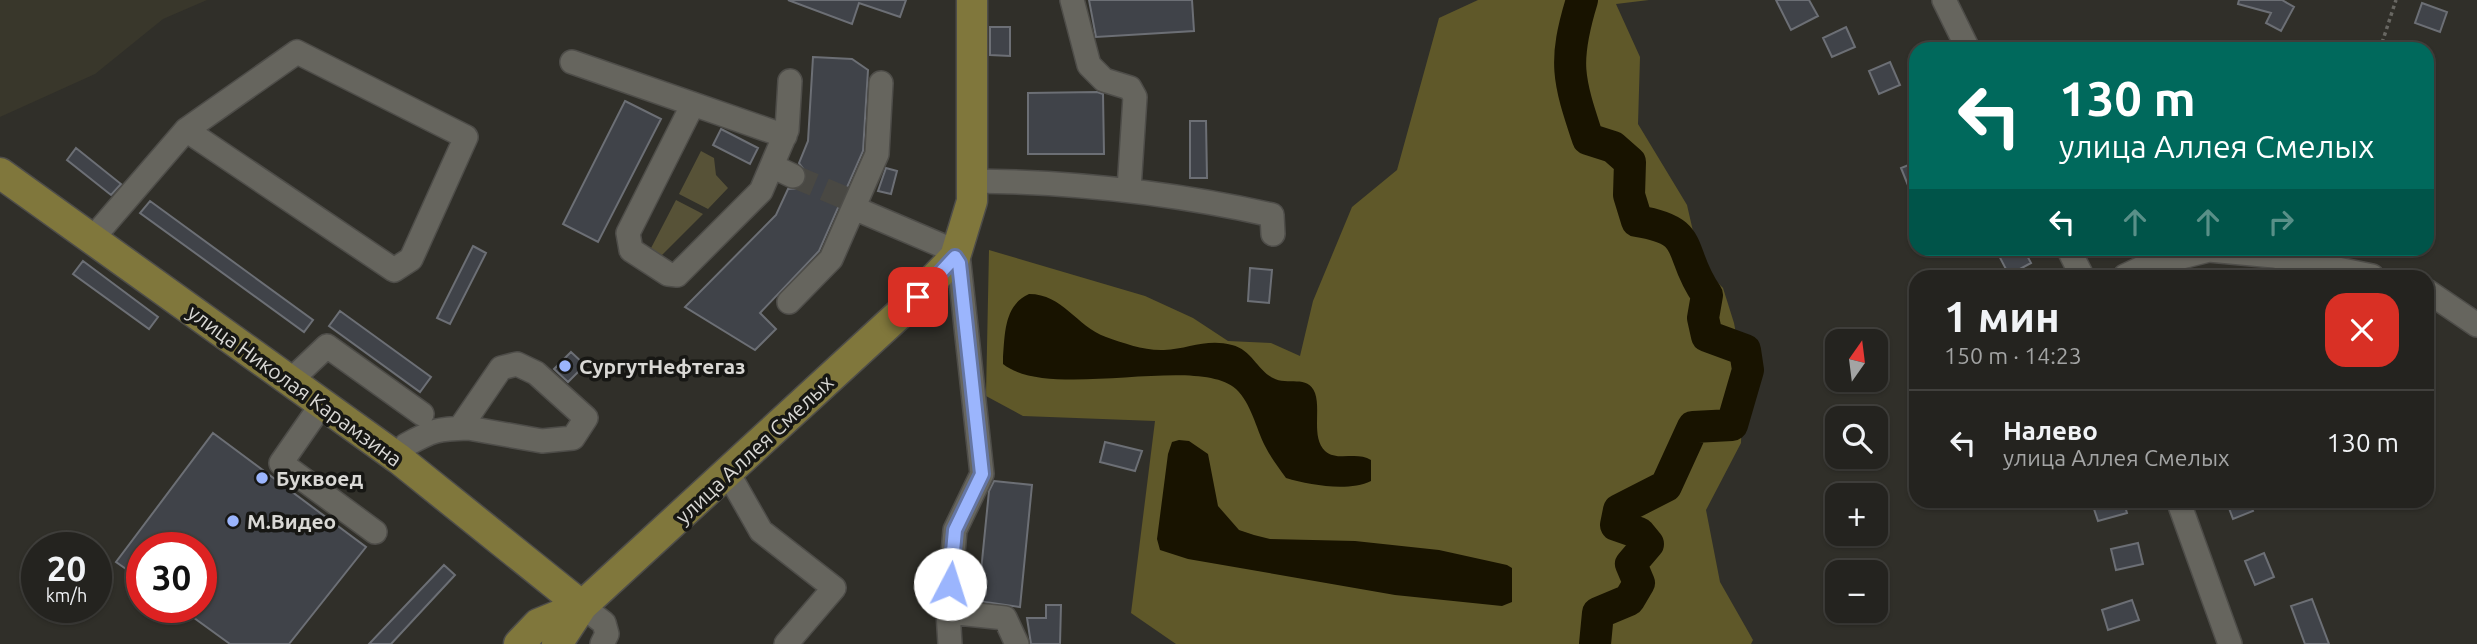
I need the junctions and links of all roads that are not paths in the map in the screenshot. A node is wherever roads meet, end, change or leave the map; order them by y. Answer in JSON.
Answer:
{"nodes":[{"id":1,"x":972,"y":0,"type":"edge"},
{"id":2,"x":1072,"y":0,"type":"edge"},
{"id":3,"x":1944,"y":0,"type":"edge"},
{"id":4,"x":1965,"y":42,"type":"edge"},
{"id":5,"x":572,"y":62,"type":"dead end"},
{"id":6,"x":790,"y":81,"type":"dead end"},
{"id":7,"x":881,"y":83,"type":"dead end"},
{"id":8,"x":694,"y":104,"type":"junction"},
{"id":9,"x":186,"y":130,"type":"junction"},
{"id":10,"x":785,"y":136,"type":"junction"},
{"id":11,"x":766,"y":163,"type":"junction"},
{"id":12,"x":0,"y":173,"type":"edge"},
{"id":13,"x":793,"y":176,"type":"tunnel mouth"},
{"id":14,"x":974,"y":181,"type":"junction"},
{"id":15,"x":1129,"y":190,"type":"junction"},
{"id":16,"x":852,"y":203,"type":"junction"},
{"id":17,"x":1273,"y":234,"type":"dead end"},
{"id":18,"x":92,"y":239,"type":"junction"},
{"id":19,"x":956,"y":255,"type":"junction"},
{"id":20,"x":2184,"y":256,"type":"edge"},
{"id":21,"x":2274,"y":256,"type":"edge"},
{"id":22,"x":2136,"y":270,"type":"edge"},
{"id":23,"x":2343,"y":270,"type":"edge"},
{"id":24,"x":2434,"y":296,"type":"edge"},
{"id":25,"x":789,"y":302,"type":"dead end"},
{"id":26,"x":2477,"y":325,"type":"edge"},
{"id":27,"x":289,"y":381,"type":"junction"},
{"id":28,"x":322,"y":404,"type":"junction"},
{"id":29,"x":422,"y":414,"type":"dead end"},
{"id":30,"x":460,"y":429,"type":"junction"},
{"id":31,"x":406,"y":445,"type":"dead end"},
{"id":32,"x":728,"y":473,"type":"junction"},
{"id":33,"x":2181,"y":508,"type":"edge"},
{"id":34,"x":375,"y":532,"type":"dead end"},
{"id":35,"x":582,"y":606,"type":"junction"},
{"id":36,"x":948,"y":612,"type":"junction"},
{"id":37,"x":519,"y":644,"type":"edge"},
{"id":38,"x":556,"y":644,"type":"edge"},
{"id":39,"x":602,"y":644,"type":"edge"},
{"id":40,"x":786,"y":644,"type":"edge"},
{"id":41,"x":950,"y":644,"type":"edge"},
{"id":42,"x":1017,"y":644,"type":"edge"},
{"id":43,"x":2230,"y":644,"type":"edge"}],
"edges":[{"from":1,"to":14,"type":"main road","name":"улица Аллея Смелых"},
{"from":2,"to":15,"type":"street"},
{"from":3,"to":4,"type":"street"},
{"from":5,"to":8,"type":"street"},
{"from":6,"to":10,"type":"street"},
{"from":7,"to":16,"type":"street"},
{"from":8,"to":10,"type":"street"},
{"from":8,"to":11,"type":"street"},
{"from":9,"to":9,"type":"street"},
{"from":9,"to":18,"type":"street"},
{"from":10,"to":11,"type":"street"},
{"from":11,"to":13,"type":"street"},
{"from":12,"to":18,"type":"main road","name":"улица Николая Карамзина"},
{"from":14,"to":15,"type":"street"},
{"from":14,"to":19,"type":"main road","name":"улица Аллея Смелых"},
{"from":15,"to":17,"type":"street"},
{"from":16,"to":19,"type":"street"},
{"from":16,"to":25,"type":"street"},
{"from":18,"to":27,"type":"main road","name":"улица Николая Карамзина"},
{"from":19,"to":32,"type":"main road","name":"улица Аллея Смелых"},
{"from":19,"to":36,"type":"street","name":"улица Аллея Смелых"},
{"from":20,"to":22,"type":"street"},
{"from":21,"to":23,"type":"street"},
{"from":24,"to":26,"type":"street"},
{"from":27,"to":28,"type":"main road","name":"улица Николая Карамзина"},
{"from":27,"to":29,"type":"street"},
{"from":28,"to":34,"type":"street"},
{"from":28,"to":35,"type":"main road","name":"улица Николая Карамзина"},
{"from":30,"to":30,"type":"street"},
{"from":30,"to":31,"type":"street"},
{"from":32,"to":35,"type":"main road","name":"улица Аллея Смелых"},
{"from":32,"to":40,"type":"street"},
{"from":33,"to":43,"type":"street"},
{"from":35,"to":37,"type":"main road"},
{"from":35,"to":38,"type":"main road","name":"улица Аллея Смелых"},
{"from":35,"to":39,"type":"street"},
{"from":36,"to":41,"type":"street","name":"улица Аллея Смелых"},
{"from":36,"to":42,"type":"street"}]}
